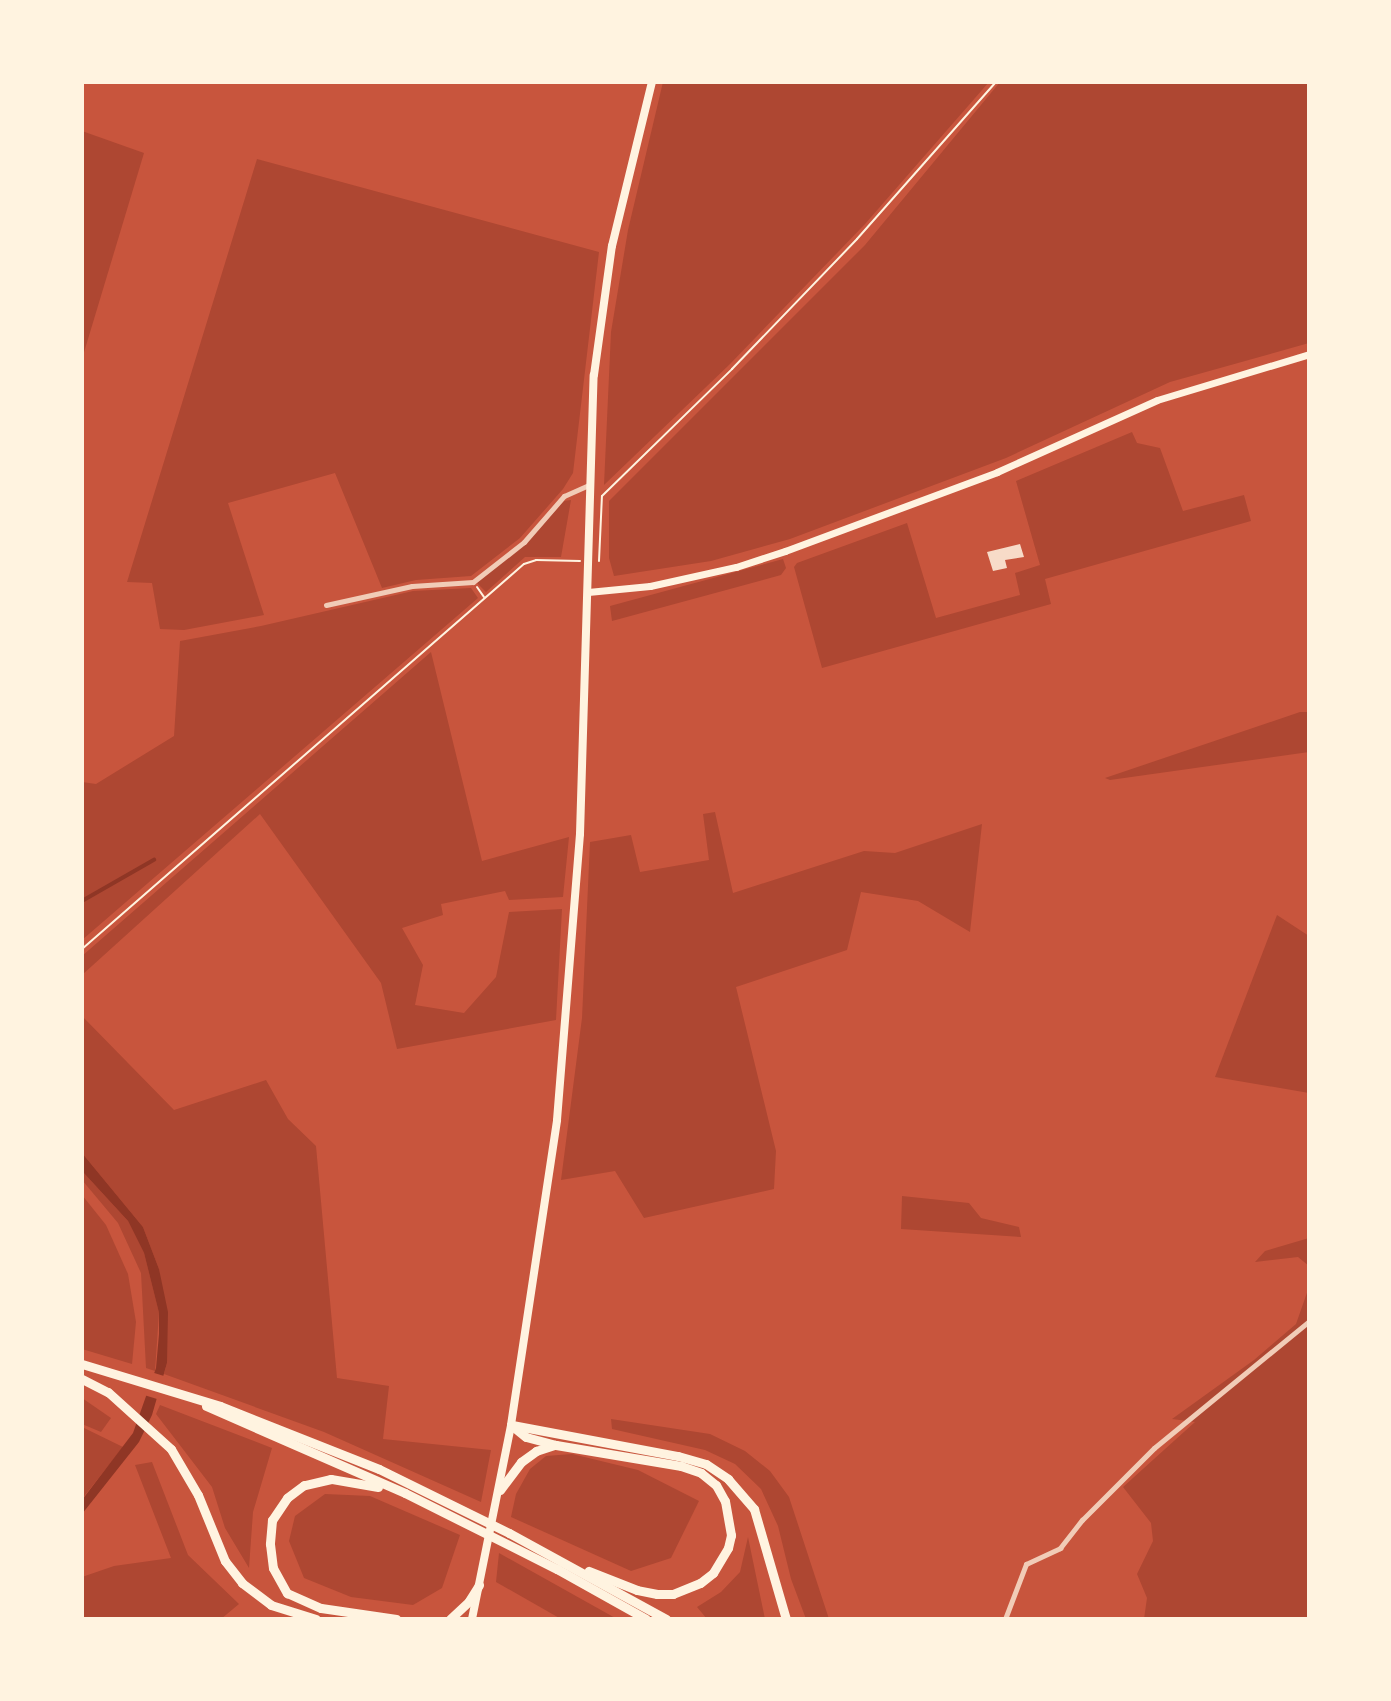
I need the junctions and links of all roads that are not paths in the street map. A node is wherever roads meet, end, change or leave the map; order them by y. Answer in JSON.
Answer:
{"nodes":[{"id":1,"x":652,"y":82,"type":"edge"},
{"id":2,"x":1309,"y":354,"type":"edge"},
{"id":3,"x":589,"y":485,"type":"junction"},
{"id":4,"x":588,"y":592,"type":"junction"},
{"id":5,"x":326,"y":605,"type":"dead end"},
{"id":6,"x":1309,"y":1321,"type":"edge"},
{"id":7,"x":82,"y":1364,"type":"edge"},
{"id":8,"x":82,"y":1379,"type":"edge"},
{"id":9,"x":186,"y":1396,"type":"junction"},
{"id":10,"x":512,"y":1425,"type":"junction"},
{"id":11,"x":556,"y":1445,"type":"junction"},
{"id":12,"x":500,"y":1490,"type":"junction"},
{"id":13,"x":405,"y":1493,"type":"junction"},
{"id":14,"x":558,"y":1559,"type":"junction"},
{"id":15,"x":479,"y":1585,"type":"junction"},
{"id":16,"x":316,"y":1619,"type":"edge"},
{"id":17,"x":396,"y":1619,"type":"edge"},
{"id":18,"x":450,"y":1619,"type":"edge"},
{"id":19,"x":472,"y":1619,"type":"edge"},
{"id":20,"x":646,"y":1619,"type":"edge"},
{"id":21,"x":666,"y":1619,"type":"edge"},
{"id":22,"x":786,"y":1619,"type":"edge"},
{"id":23,"x":1005,"y":1619,"type":"edge"}],
"edges":[{"from":1,"to":3,"type":"main road"},
{"from":2,"to":4,"type":"main road"},
{"from":3,"to":4,"type":"main road"},
{"from":3,"to":5,"type":"street"},
{"from":4,"to":10,"type":"main road"},
{"from":6,"to":23,"type":"street"},
{"from":7,"to":9,"type":"highway"},
{"from":8,"to":16,"type":"highway"},
{"from":9,"to":13,"type":"highway"},
{"from":9,"to":14,"type":"highway"},
{"from":10,"to":11,"type":"highway"},
{"from":10,"to":12,"type":"main road"},
{"from":10,"to":22,"type":"highway"},
{"from":11,"to":12,"type":"highway"},
{"from":11,"to":14,"type":"highway"},
{"from":12,"to":15,"type":"main road"},
{"from":13,"to":17,"type":"highway"},
{"from":13,"to":20,"type":"highway"},
{"from":14,"to":21,"type":"highway"},
{"from":15,"to":18,"type":"highway"},
{"from":15,"to":19,"type":"main road"}]}
